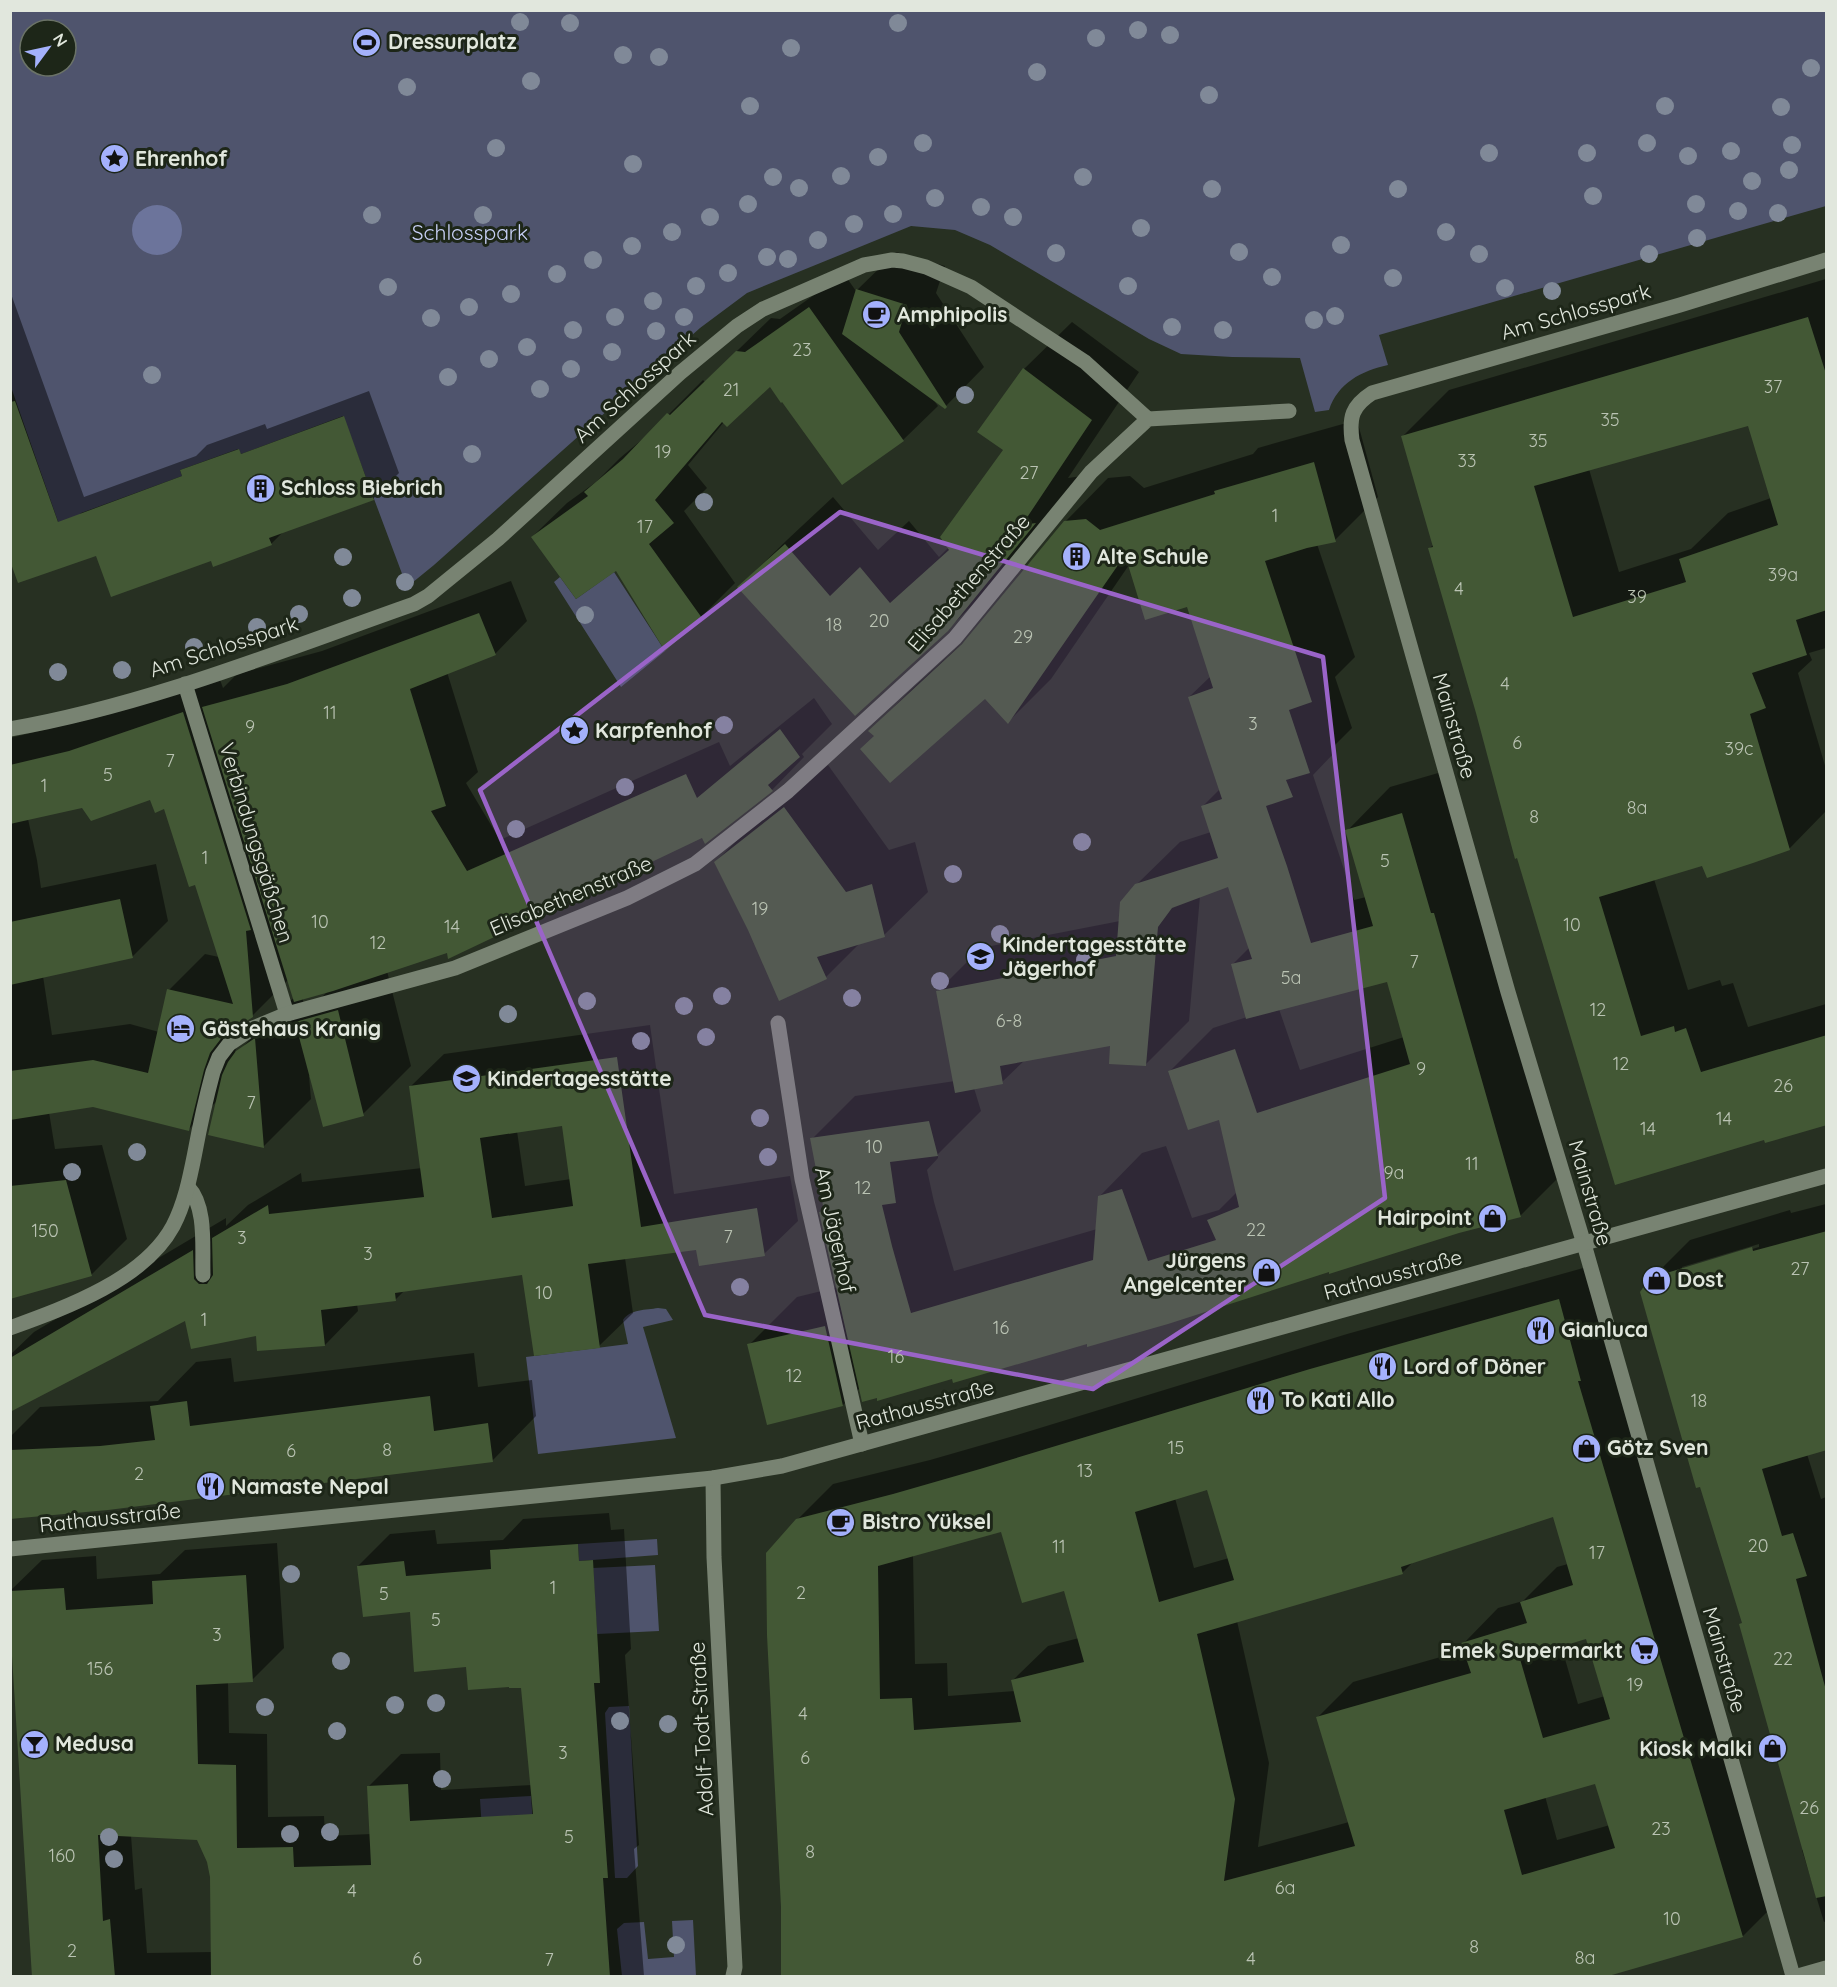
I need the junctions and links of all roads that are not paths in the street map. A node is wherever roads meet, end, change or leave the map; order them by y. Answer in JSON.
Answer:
{"nodes":[{"id":1,"x":1827,"y":260,"type":"edge"},
{"id":2,"x":1289,"y":411,"type":"dead end"},
{"id":3,"x":1148,"y":419,"type":"junction"},
{"id":4,"x":1350,"y":420,"type":"joint"},
{"id":5,"x":185,"y":684,"type":"junction"},
{"id":6,"x":10,"y":729,"type":"edge"},
{"id":7,"x":287,"y":1014,"type":"junction"},
{"id":8,"x":778,"y":1023,"type":"dead end"},
{"id":9,"x":1827,"y":1176,"type":"edge"},
{"id":10,"x":188,"y":1187,"type":"junction"},
{"id":11,"x":1584,"y":1244,"type":"junction"},
{"id":12,"x":203,"y":1275,"type":"dead end"},
{"id":13,"x":10,"y":1328,"type":"edge"},
{"id":14,"x":862,"y":1444,"type":"junction"},
{"id":15,"x":712,"y":1478,"type":"junction"},
{"id":16,"x":10,"y":1549,"type":"edge"},
{"id":17,"x":1827,"y":1968,"type":"edge"},
{"id":18,"x":733,"y":1977,"type":"edge"},
{"id":19,"x":1795,"y":1977,"type":"edge"}],
"edges":[{"from":1,"to":4,"type":"street","name":"Am Schlosspark"},
{"from":2,"to":3,"type":"street"},
{"from":3,"to":5,"type":"street","name":"Am Schlosspark"},
{"from":3,"to":7,"type":"street","name":"Elisabethenstraße"},
{"from":4,"to":11,"type":"street","name":"Mainstraße"},
{"from":5,"to":6,"type":"street","name":"Am Schlosspark"},
{"from":5,"to":7,"type":"street","name":"Verbindungsgäßchen"},
{"from":7,"to":10,"type":"street","name":"Elisabethenstraße"},
{"from":8,"to":14,"type":"street","name":"Am Jägerhof"},
{"from":9,"to":11,"type":"street","name":"Rathausstraße"},
{"from":10,"to":12,"type":"street"},
{"from":10,"to":13,"type":"street","name":"Elisabethenstraße"},
{"from":11,"to":14,"type":"street","name":"Rathausstraße"},
{"from":11,"to":19,"type":"street","name":"Mainstraße"},
{"from":14,"to":15,"type":"street","name":"Rathausstraße"},
{"from":15,"to":16,"type":"street","name":"Rathausstraße"},
{"from":15,"to":18,"type":"street","name":"Adolf-Todt-Straße"},
{"from":17,"to":19,"type":"street"}]}
